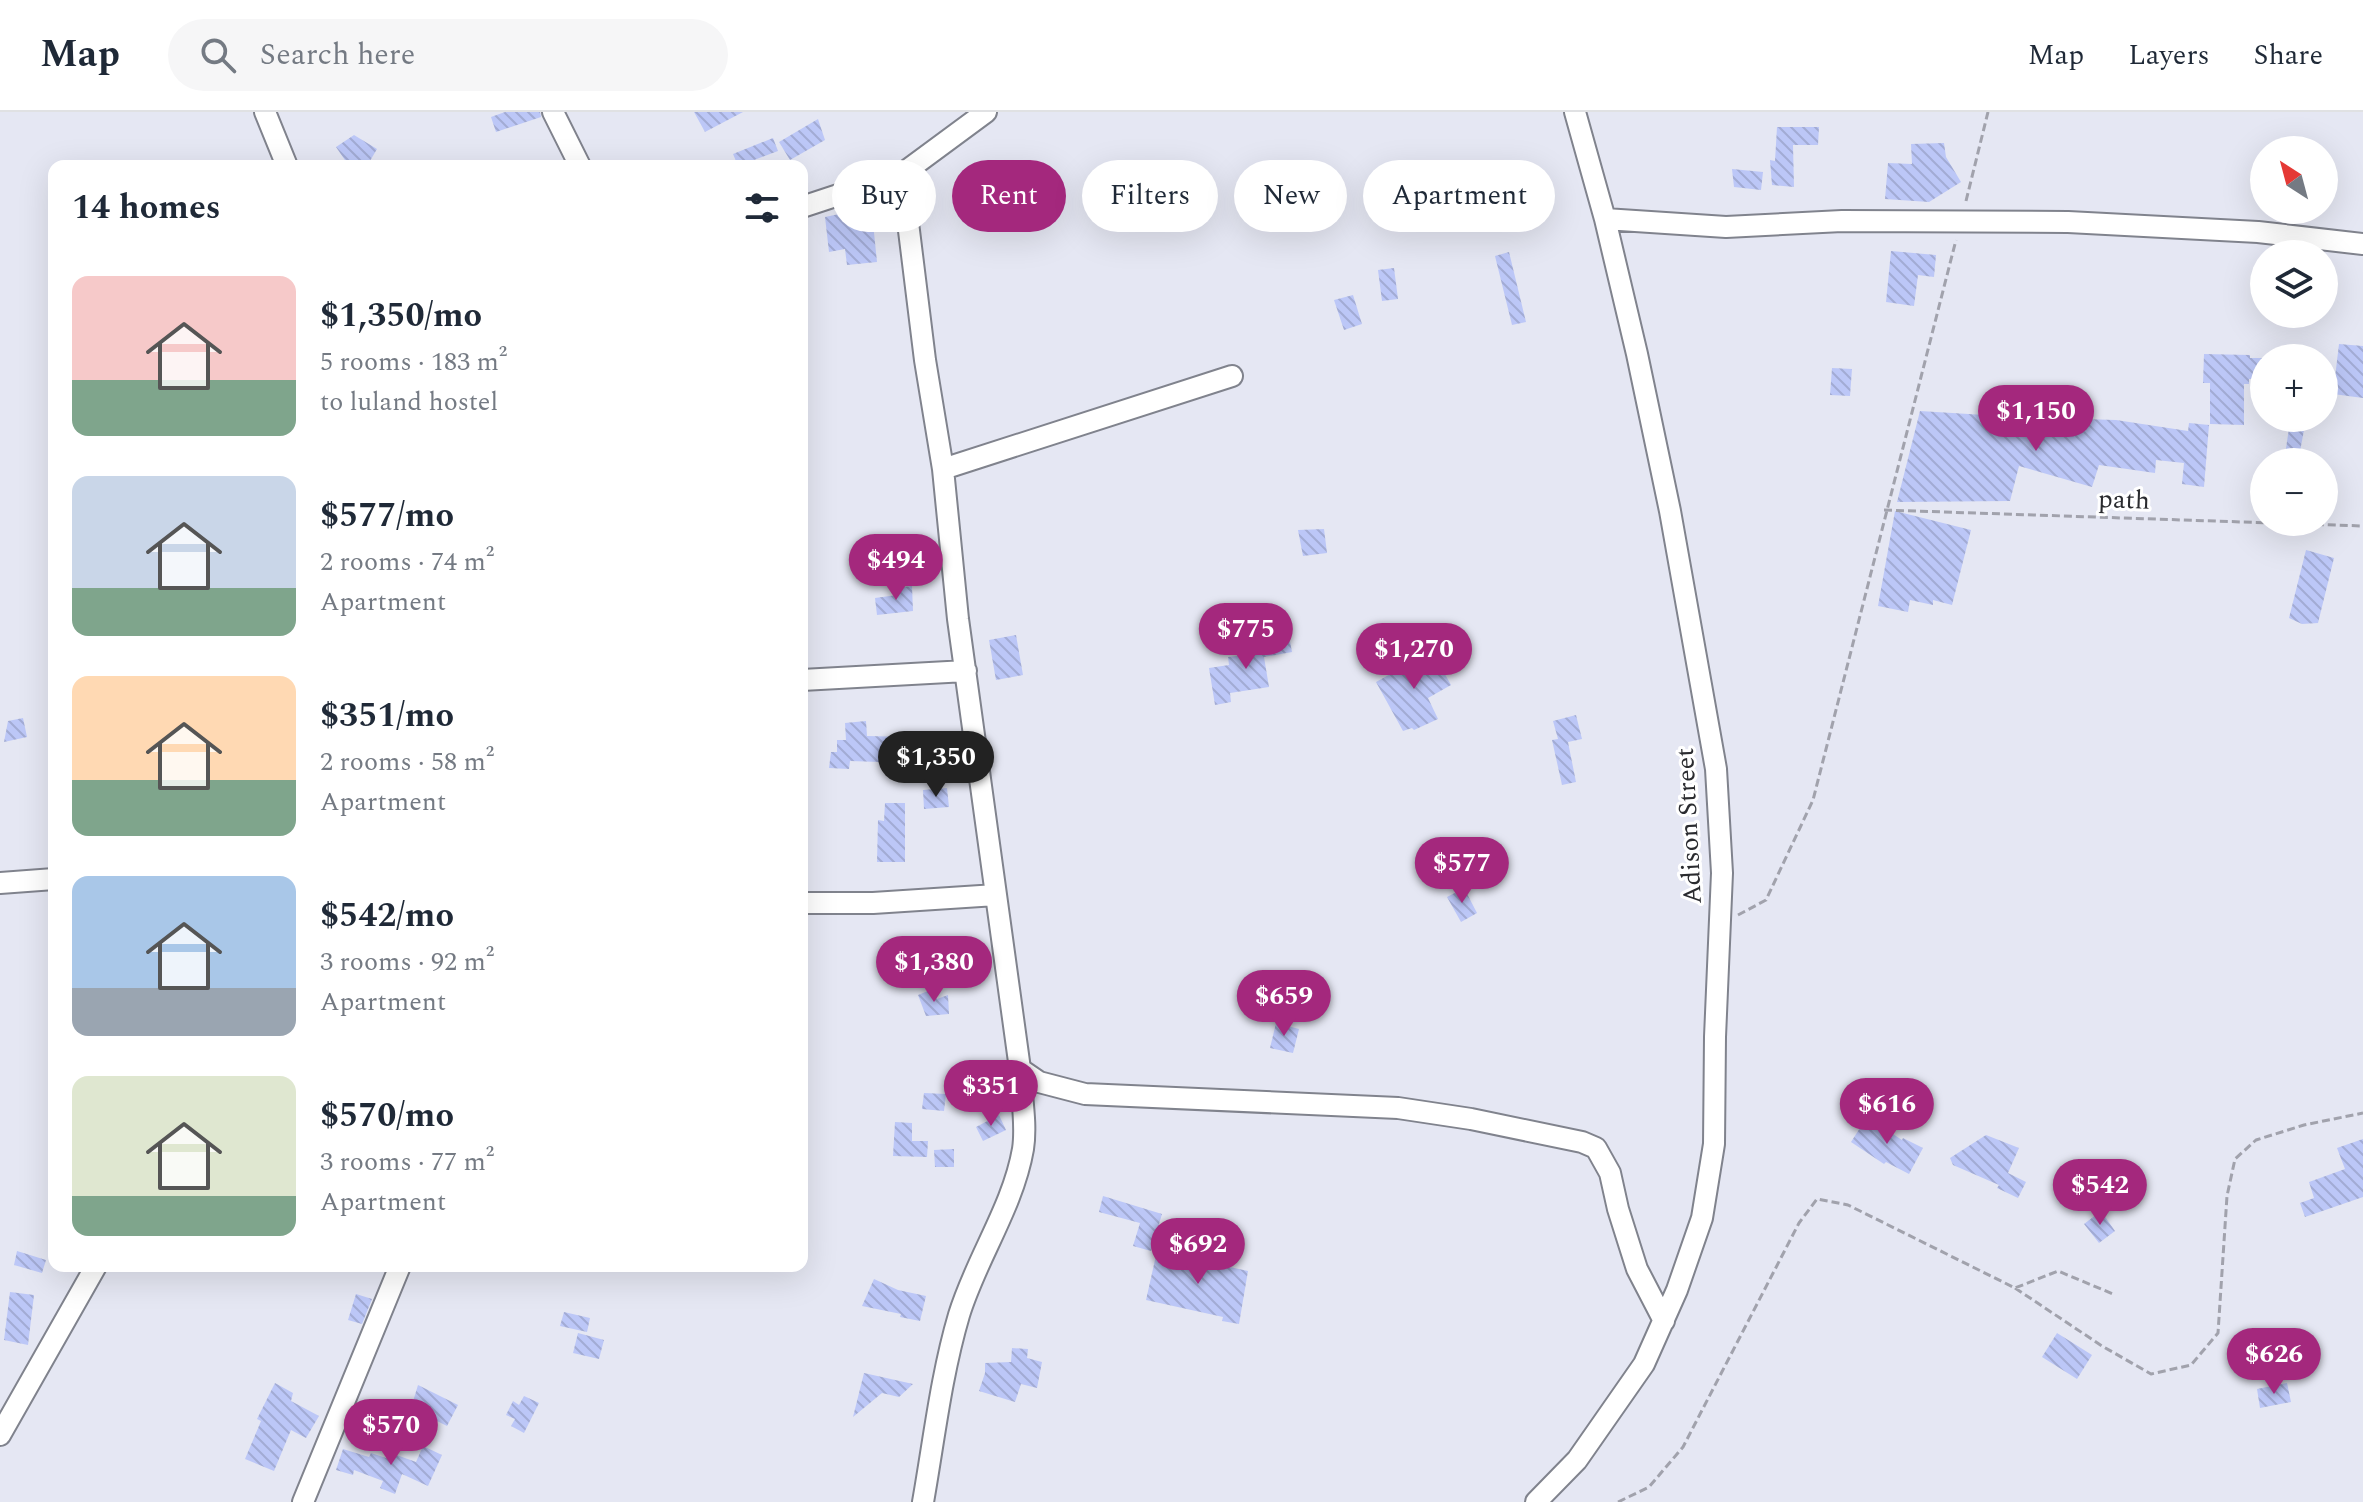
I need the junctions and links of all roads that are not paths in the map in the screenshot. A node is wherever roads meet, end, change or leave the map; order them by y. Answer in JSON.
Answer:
{"nodes":[{"id":1,"x":265,"y":112,"type":"edge"},
{"id":2,"x":553,"y":112,"type":"edge"},
{"id":3,"x":986,"y":112,"type":"edge"},
{"id":4,"x":1575,"y":112,"type":"edge"},
{"id":5,"x":285,"y":160,"type":"edge"},
{"id":6,"x":577,"y":160,"type":"edge"},
{"id":7,"x":921,"y":160,"type":"edge"},
{"id":8,"x":832,"y":197,"type":"edge"},
{"id":9,"x":808,"y":205,"type":"edge"},
{"id":10,"x":1605,"y":219,"type":"junction"},
{"id":11,"x":909,"y":232,"type":"edge"},
{"id":12,"x":2363,"y":244,"type":"edge"},
{"id":13,"x":1232,"y":376,"type":"dead end"},
{"id":14,"x":943,"y":469,"type":"junction"},
{"id":15,"x":966,"y":671,"type":"junction"},
{"id":16,"x":808,"y":680,"type":"edge"},
{"id":17,"x":48,"y":879,"type":"edge"},
{"id":18,"x":0,"y":883,"type":"edge"},
{"id":19,"x":996,"y":895,"type":"junction"},
{"id":20,"x":808,"y":903,"type":"edge"},
{"id":21,"x":1020,"y":1069,"type":"junction"},
{"id":22,"x":93,"y":1272,"type":"edge"},
{"id":23,"x":398,"y":1272,"type":"edge"},
{"id":24,"x":1664,"y":1321,"type":"junction"},
{"id":25,"x":0,"y":1435,"type":"edge"},
{"id":26,"x":303,"y":1502,"type":"edge"},
{"id":27,"x":923,"y":1502,"type":"edge"},
{"id":28,"x":1536,"y":1502,"type":"edge"}],
"edges":[{"from":1,"to":5,"type":"street"},
{"from":2,"to":6,"type":"street"},
{"from":3,"to":7,"type":"street"},
{"from":4,"to":10,"type":"street","name":"Adison Street"},
{"from":8,"to":9,"type":"street"},
{"from":10,"to":12,"type":"street"},
{"from":10,"to":24,"type":"street","name":"Adison Street"},
{"from":11,"to":14,"type":"street"},
{"from":13,"to":14,"type":"street"},
{"from":14,"to":15,"type":"street"},
{"from":15,"to":16,"type":"street"},
{"from":15,"to":19,"type":"street"},
{"from":17,"to":18,"type":"street"},
{"from":19,"to":20,"type":"street"},
{"from":19,"to":21,"type":"street"},
{"from":21,"to":24,"type":"street"},
{"from":21,"to":27,"type":"street"},
{"from":22,"to":25,"type":"street"},
{"from":23,"to":26,"type":"street"},
{"from":24,"to":28,"type":"street","name":"Adison Street"}]}
